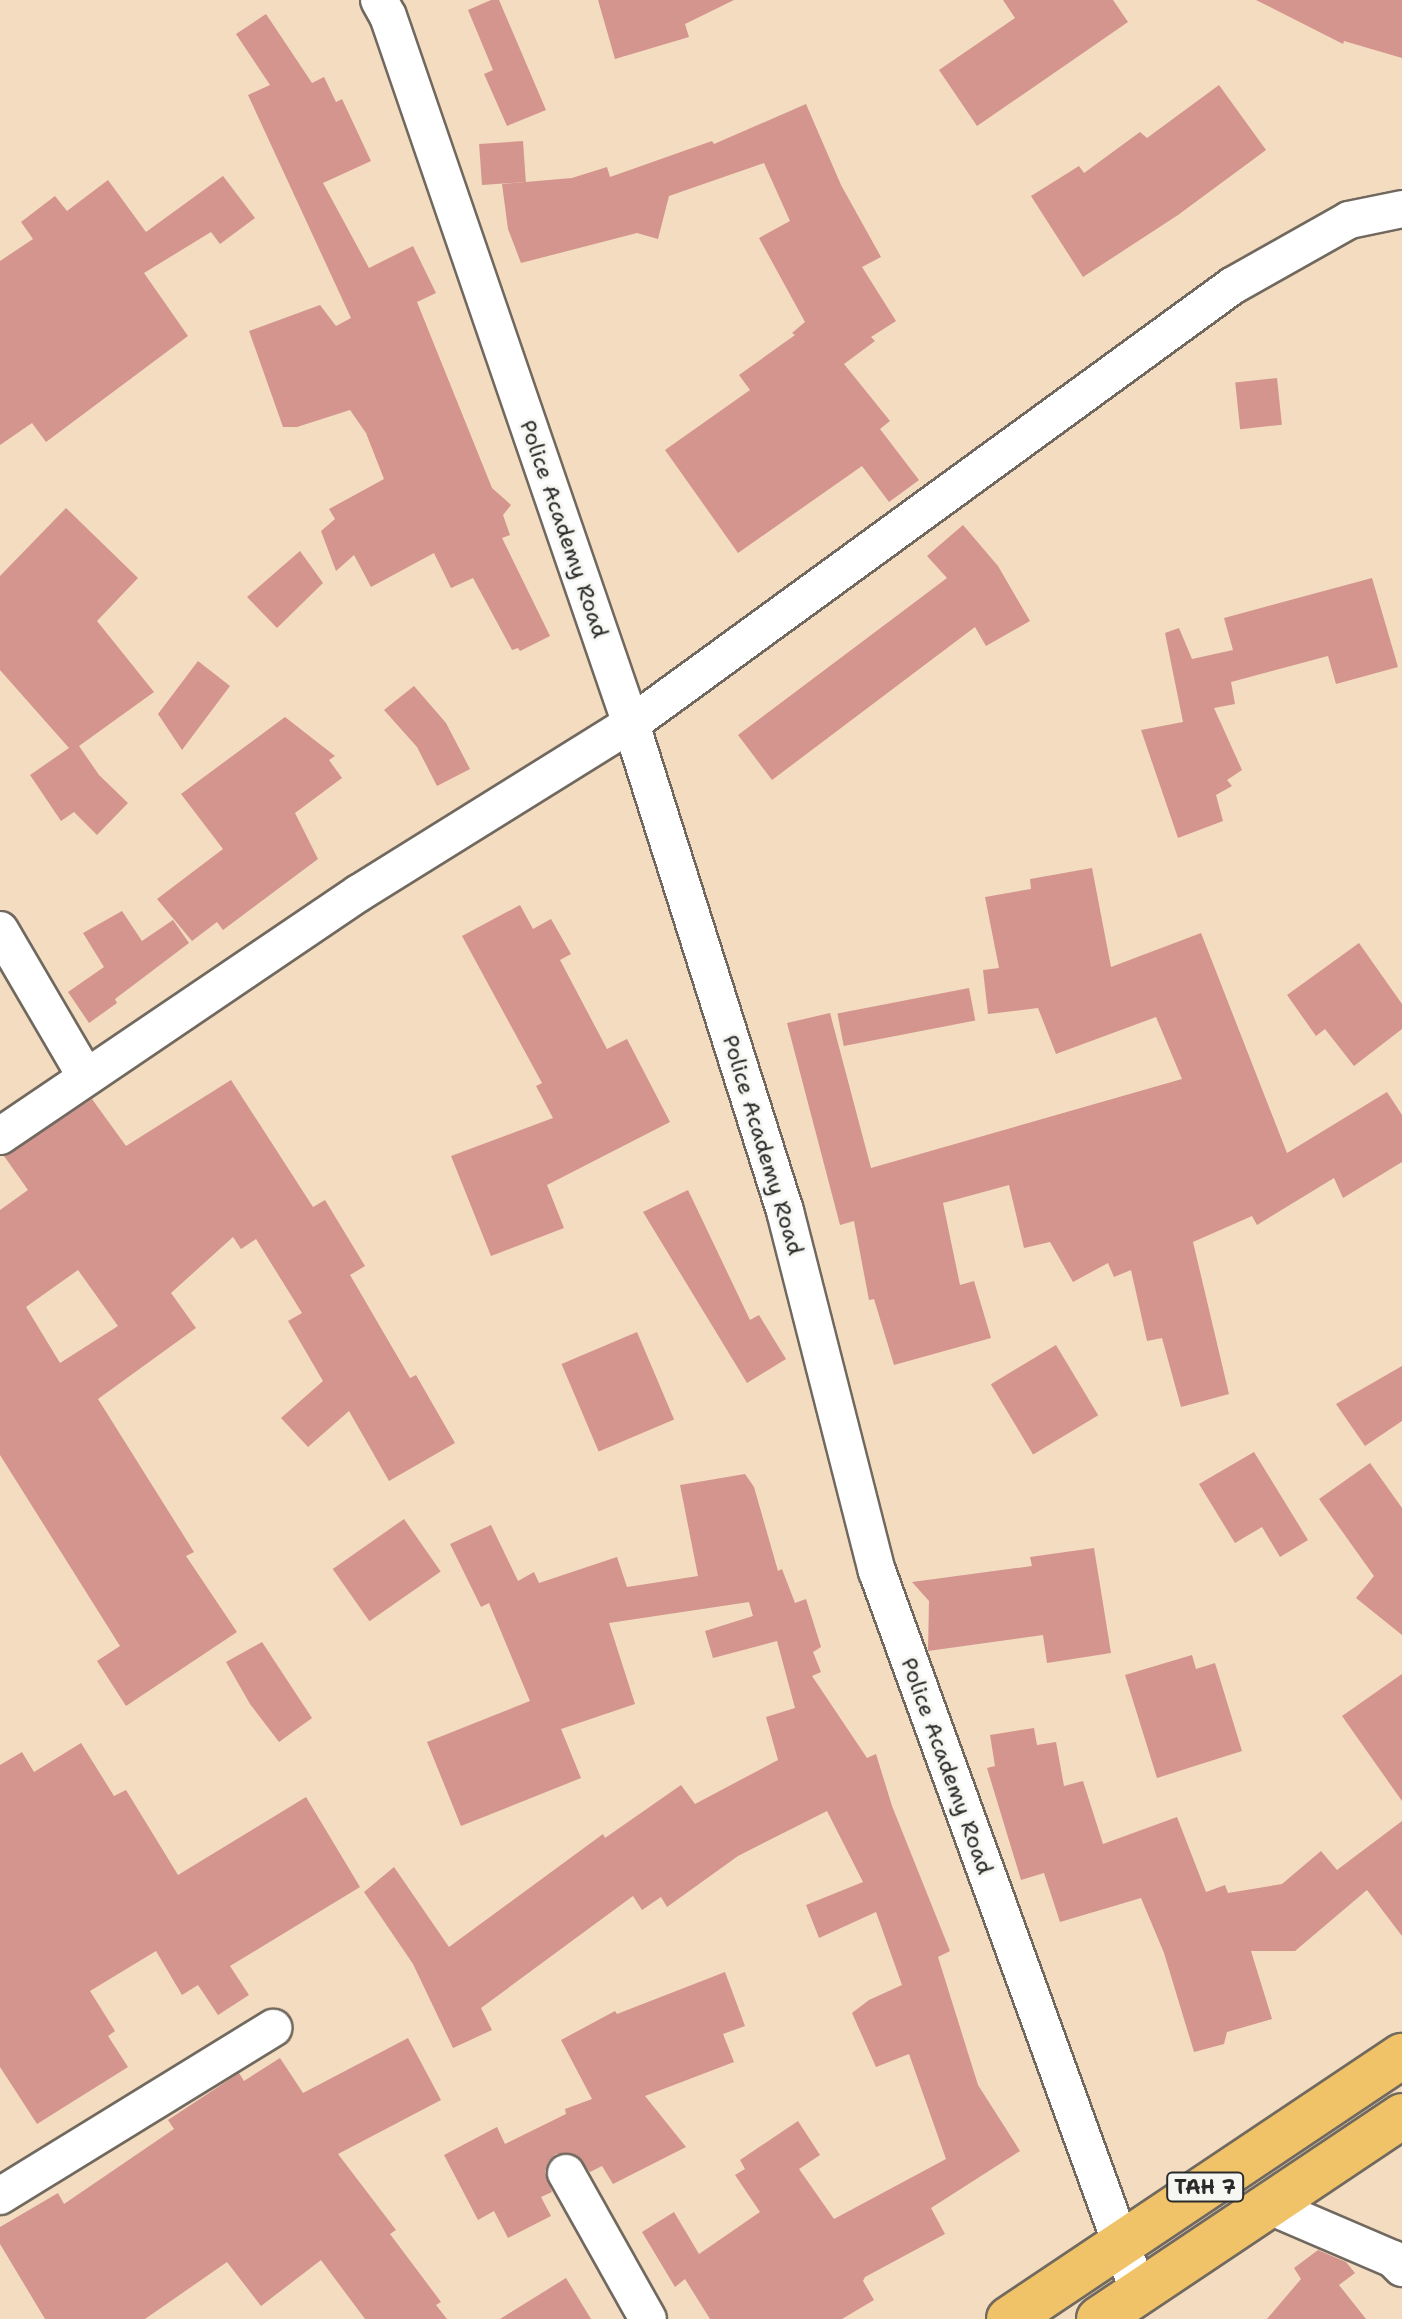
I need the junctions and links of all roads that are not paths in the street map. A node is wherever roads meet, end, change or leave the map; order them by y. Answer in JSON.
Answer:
{"nodes":[{"id":1,"x":379,"y":0,"type":"edge"},
{"id":2,"x":1402,"y":209,"type":"edge"},
{"id":3,"x":631,"y":724,"type":"junction"},
{"id":4,"x":0,"y":930,"type":"edge"},
{"id":5,"x":86,"y":1077,"type":"junction"},
{"id":6,"x":0,"y":1136,"type":"edge"},
{"id":7,"x":273,"y":2028,"type":"dead end"},
{"id":8,"x":1402,"y":2056,"type":"edge"},
{"id":9,"x":1402,"y":2116,"type":"edge"},
{"id":10,"x":566,"y":2173,"type":"dead end"},
{"id":11,"x":0,"y":2196,"type":"edge"},
{"id":12,"x":1267,"y":2205,"type":"junction"},
{"id":13,"x":1121,"y":2245,"type":"junction"},
{"id":14,"x":1402,"y":2268,"type":"edge"},
{"id":15,"x":1139,"y":2293,"type":"junction"},
{"id":16,"x":648,"y":2319,"type":"edge"},
{"id":17,"x":1009,"y":2319,"type":"edge"},
{"id":18,"x":1099,"y":2319,"type":"edge"}],
"edges":[{"from":1,"to":3,"type":"street","name":"Police Academy Road"},
{"from":2,"to":3,"type":"street"},
{"from":3,"to":5,"type":"street"},
{"from":3,"to":13,"type":"street","name":"Police Academy Road"},
{"from":4,"to":5,"type":"street"},
{"from":5,"to":6,"type":"street"},
{"from":7,"to":11,"type":"street"},
{"from":8,"to":13,"type":"highway","number":"TAH 7"},
{"from":9,"to":12,"type":"highway","number":"TAH 7"},
{"from":10,"to":16,"type":"street"},
{"from":12,"to":14,"type":"street"},
{"from":12,"to":15,"type":"highway","number":"TAH 7"},
{"from":13,"to":15,"type":"street","name":"Police Academy Road"},
{"from":13,"to":17,"type":"highway","number":"TAH 7"},
{"from":15,"to":18,"type":"highway","number":"TAH 7"}]}
